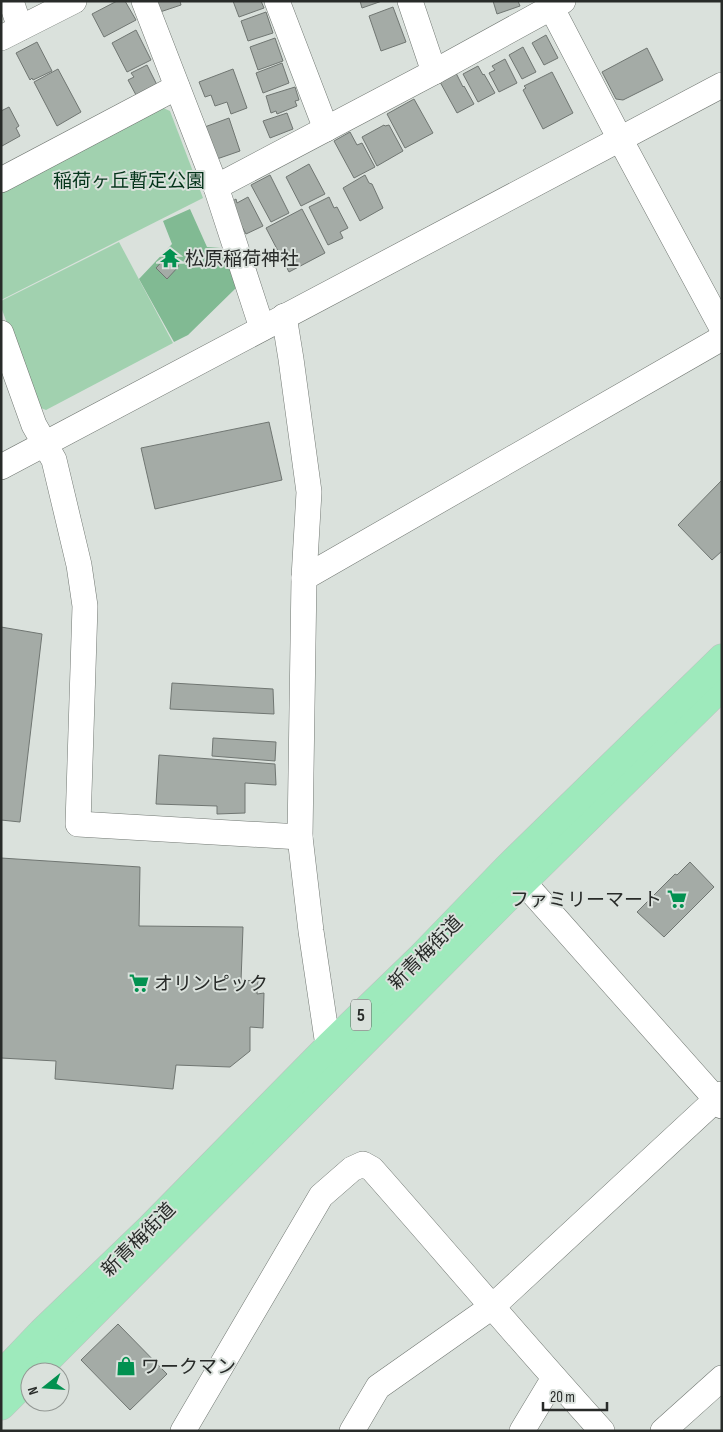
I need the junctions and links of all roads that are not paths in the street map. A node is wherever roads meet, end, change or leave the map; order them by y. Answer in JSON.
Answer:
{"nodes":[{"id":1,"x":11,"y":1,"type":"edge"},
{"id":2,"x":74,"y":1,"type":"edge"},
{"id":3,"x":144,"y":1,"type":"edge"},
{"id":4,"x":277,"y":1,"type":"edge"},
{"id":5,"x":410,"y":1,"type":"edge"},
{"id":6,"x":554,"y":3,"type":"edge"},
{"id":7,"x":11,"y":33,"type":"edge"},
{"id":8,"x":434,"y":72,"type":"junction"},
{"id":9,"x":722,"y":85,"type":"edge"},
{"id":10,"x":177,"y":87,"type":"junction"},
{"id":11,"x":326,"y":129,"type":"junction"},
{"id":12,"x":620,"y":139,"type":"junction"},
{"id":13,"x":1,"y":180,"type":"edge"},
{"id":14,"x":216,"y":187,"type":"junction"},
{"id":15,"x":273,"y":322,"type":"junction"},
{"id":16,"x":722,"y":328,"type":"edge"},
{"id":17,"x":1,"y":333,"type":"edge"},
{"id":18,"x":722,"y":338,"type":"edge"},
{"id":19,"x":45,"y":444,"type":"junction"},
{"id":20,"x":1,"y":467,"type":"edge"},
{"id":21,"x":304,"y":578,"type":"junction"},
{"id":22,"x":722,"y":658,"type":"edge"},
{"id":23,"x":722,"y":686,"type":"edge"},
{"id":24,"x":300,"y":837,"type":"junction"},
{"id":25,"x":516,"y":874,"type":"junction"},
{"id":26,"x":336,"y":1054,"type":"junction"},
{"id":27,"x":720,"y":1100,"type":"edge"},
{"id":28,"x":493,"y":1306,"type":"junction"},
{"id":29,"x":44,"y":1362,"type":"edge"},
{"id":30,"x":1,"y":1375,"type":"edge"},
{"id":31,"x":554,"y":1378,"type":"junction"},
{"id":32,"x":722,"y":1379,"type":"edge"},
{"id":33,"x":20,"y":1387,"type":"edge"},
{"id":34,"x":1,"y":1406,"type":"edge"},
{"id":35,"x":183,"y":1431,"type":"edge"},
{"id":36,"x":352,"y":1431,"type":"edge"},
{"id":37,"x":522,"y":1431,"type":"edge"},
{"id":38,"x":602,"y":1431,"type":"edge"},
{"id":39,"x":663,"y":1431,"type":"edge"}],
"edges":[{"from":1,"to":7,"type":"street"},
{"from":2,"to":7,"type":"street"},
{"from":3,"to":10,"type":"street"},
{"from":4,"to":11,"type":"street"},
{"from":5,"to":8,"type":"street"},
{"from":6,"to":8,"type":"street"},
{"from":6,"to":12,"type":"street"},
{"from":8,"to":11,"type":"street"},
{"from":9,"to":12,"type":"street"},
{"from":10,"to":13,"type":"street"},
{"from":10,"to":14,"type":"street"},
{"from":11,"to":14,"type":"street"},
{"from":12,"to":15,"type":"street"},
{"from":12,"to":16,"type":"street"},
{"from":14,"to":15,"type":"street"},
{"from":15,"to":19,"type":"street"},
{"from":15,"to":21,"type":"street"},
{"from":17,"to":19,"type":"street"},
{"from":18,"to":21,"type":"street"},
{"from":19,"to":20,"type":"street"},
{"from":19,"to":24,"type":"street"},
{"from":21,"to":24,"type":"street"},
{"from":22,"to":25,"type":"main road","name":"新青梅街道","number":"5"},
{"from":23,"to":25,"type":"main road","name":"新青梅街道","number":"5"},
{"from":24,"to":26,"type":"street"},
{"from":25,"to":26,"type":"main road","name":"新青梅街道","number":"5"},
{"from":25,"to":27,"type":"street"},
{"from":26,"to":29,"type":"main road","name":"新青梅街道","number":"5"},
{"from":26,"to":30,"type":"main road","name":"新青梅街道","number":"5"},
{"from":27,"to":28,"type":"street"},
{"from":28,"to":31,"type":"street"},
{"from":28,"to":35,"type":"street"},
{"from":28,"to":36,"type":"street"},
{"from":31,"to":37,"type":"street"},
{"from":31,"to":38,"type":"street"},
{"from":32,"to":39,"type":"street"},
{"from":33,"to":34,"type":"main road"}]}
